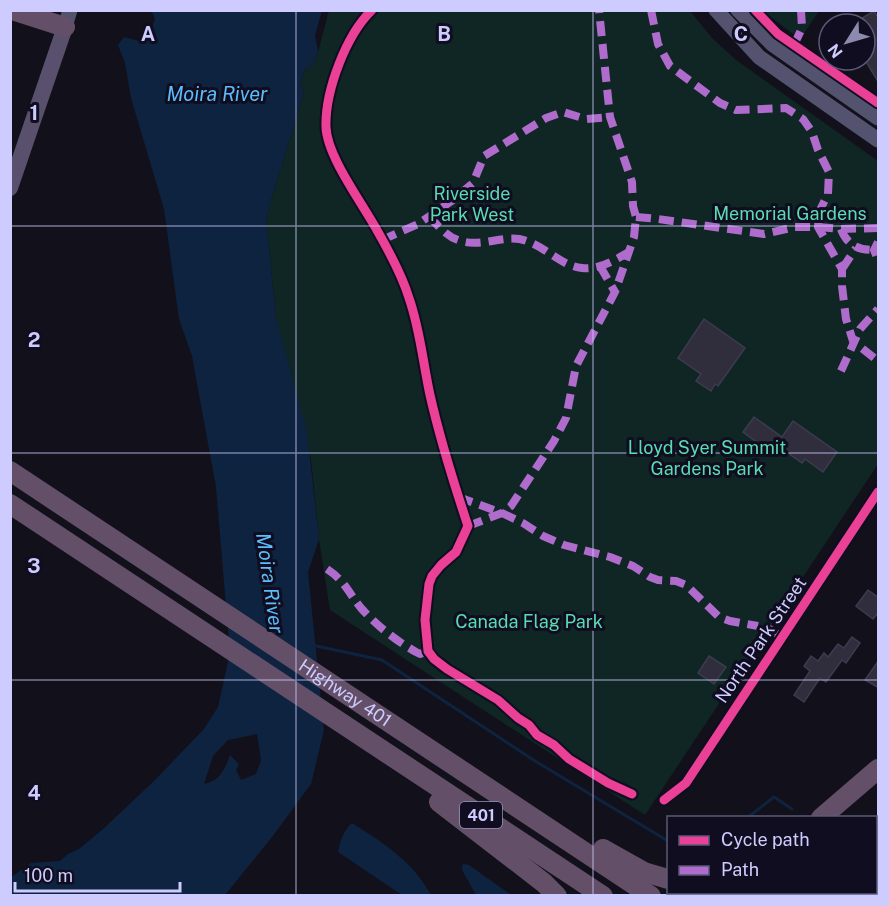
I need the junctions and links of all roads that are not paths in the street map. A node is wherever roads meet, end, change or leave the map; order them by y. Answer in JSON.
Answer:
{"nodes":[{"id":1,"x":12,"y":10,"type":"edge"},
{"id":2,"x":716,"y":10,"type":"edge"},
{"id":3,"x":738,"y":10,"type":"edge"},
{"id":4,"x":67,"y":19,"type":"edge"},
{"id":5,"x":879,"y":118,"type":"edge"},
{"id":6,"x":879,"y":140,"type":"edge"},
{"id":7,"x":10,"y":188,"type":"edge"},
{"id":8,"x":10,"y":471,"type":"edge"},
{"id":9,"x":879,"y":492,"type":"edge"},
{"id":10,"x":10,"y":504,"type":"edge"},
{"id":11,"x":354,"y":732,"type":"junction"},
{"id":12,"x":459,"y":767,"type":"junction"},
{"id":13,"x":879,"y":769,"type":"edge"},
{"id":14,"x":664,"y":800,"type":"dead end"},
{"id":15,"x":823,"y":816,"type":"edge"},
{"id":16,"x":667,"y":878,"type":"edge"},
{"id":17,"x":557,"y":896,"type":"edge"},
{"id":18,"x":603,"y":896,"type":"edge"},
{"id":19,"x":651,"y":896,"type":"edge"}],
"edges":[{"from":1,"to":4,"type":"highway"},
{"from":2,"to":6,"type":"main road"},
{"from":3,"to":5,"type":"main road"},
{"from":4,"to":7,"type":"main road"},
{"from":8,"to":12,"type":"highway","name":"Highway 401","number":"401"},
{"from":9,"to":14,"type":"street","name":"North Park Street"},
{"from":10,"to":11,"type":"highway","name":"Highway 401","number":"401"},
{"from":11,"to":17,"type":"highway"},
{"from":11,"to":18,"type":"highway","name":"Highway 401","number":"401"},
{"from":12,"to":16,"type":"highway"},
{"from":12,"to":19,"type":"highway","name":"Highway 401","number":"401"},
{"from":13,"to":15,"type":"highway"}]}
